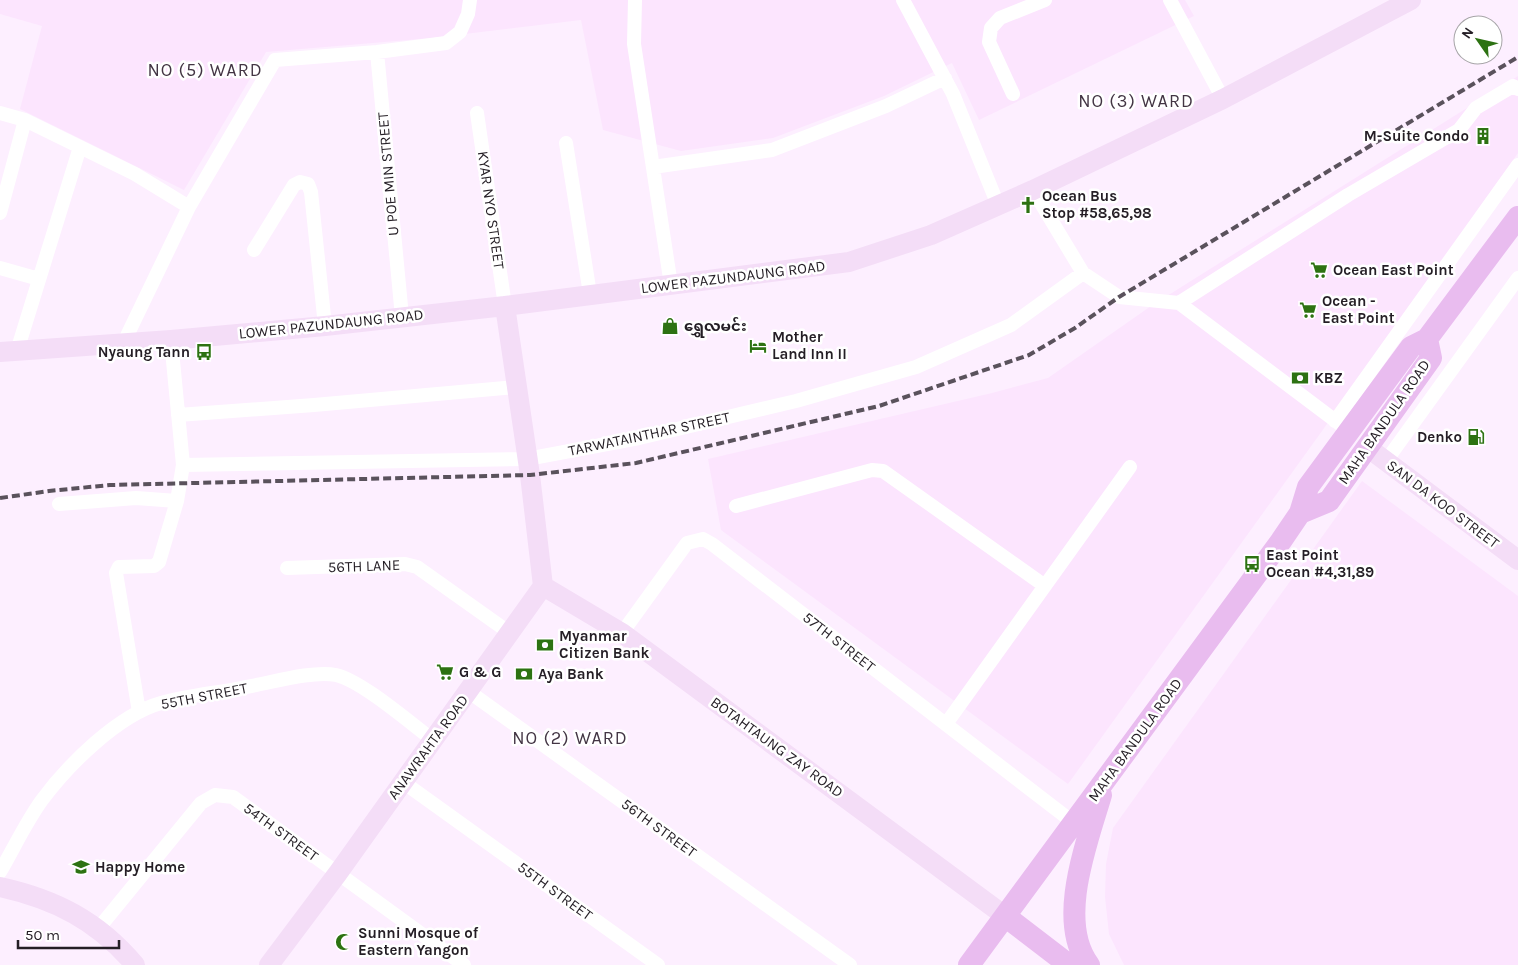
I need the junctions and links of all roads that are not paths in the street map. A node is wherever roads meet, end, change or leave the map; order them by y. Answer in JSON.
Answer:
{"nodes":[{"id":1,"x":470,"y":0,"type":"edge"},
{"id":2,"x":635,"y":0,"type":"edge"},
{"id":3,"x":903,"y":0,"type":"edge"},
{"id":4,"x":1045,"y":0,"type":"edge"},
{"id":5,"x":1170,"y":0,"type":"edge"},
{"id":6,"x":1411,"y":0,"type":"edge"},
{"id":7,"x":376,"y":52,"type":"junction"},
{"id":8,"x":945,"y":78,"type":"junction"},
{"id":9,"x":1518,"y":89,"type":"edge"},
{"id":10,"x":1013,"y":94,"type":"dead end"},
{"id":11,"x":1223,"y":99,"type":"junction"},
{"id":12,"x":0,"y":113,"type":"edge"},
{"id":13,"x":478,"y":113,"type":"dead end"},
{"id":14,"x":25,"y":120,"type":"junction"},
{"id":15,"x":566,"y":143,"type":"dead end"},
{"id":16,"x":80,"y":147,"type":"junction"},
{"id":17,"x":1518,"y":165,"type":"edge"},
{"id":18,"x":653,"y":166,"type":"junction"},
{"id":19,"x":1033,"y":190,"type":"junction"},
{"id":20,"x":998,"y":205,"type":"junction"},
{"id":21,"x":189,"y":207,"type":"junction"},
{"id":22,"x":0,"y":213,"type":"edge"},
{"id":23,"x":1518,"y":217,"type":"edge"},
{"id":24,"x":254,"y":250,"type":"dead end"},
{"id":25,"x":0,"y":268,"type":"edge"},
{"id":26,"x":1083,"y":273,"type":"junction"},
{"id":27,"x":1518,"y":278,"type":"edge"},
{"id":28,"x":39,"y":280,"type":"junction"},
{"id":29,"x":671,"y":285,"type":"junction"},
{"id":30,"x":590,"y":294,"type":"junction"},
{"id":31,"x":1179,"y":304,"type":"junction"},
{"id":32,"x":504,"y":306,"type":"junction"},
{"id":33,"x":402,"y":317,"type":"junction"},
{"id":34,"x":325,"y":326,"type":"junction"},
{"id":35,"x":1428,"y":339,"type":"junction"},
{"id":36,"x":171,"y":340,"type":"junction"},
{"id":37,"x":124,"y":342,"type":"junction"},
{"id":38,"x":8,"y":352,"type":"edge"},
{"id":39,"x":516,"y":387,"type":"junction"},
{"id":40,"x":178,"y":415,"type":"junction"},
{"id":41,"x":1342,"y":426,"type":"junction"},
{"id":42,"x":1368,"y":447,"type":"junction"},
{"id":43,"x":527,"y":459,"type":"junction"},
{"id":44,"x":1386,"y":462,"type":"junction"},
{"id":45,"x":184,"y":464,"type":"junction"},
{"id":46,"x":1130,"y":467,"type":"dead end"},
{"id":47,"x":177,"y":500,"type":"junction"},
{"id":48,"x":59,"y":504,"type":"dead end"},
{"id":49,"x":736,"y":506,"type":"dead end"},
{"id":50,"x":1300,"y":513,"type":"junction"},
{"id":51,"x":1518,"y":560,"type":"edge"},
{"id":52,"x":287,"y":568,"type":"dead end"},
{"id":53,"x":543,"y":586,"type":"junction"},
{"id":54,"x":1045,"y":586,"type":"junction"},
{"id":55,"x":510,"y":633,"type":"junction"},
{"id":56,"x":622,"y":633,"type":"junction"},
{"id":57,"x":468,"y":691,"type":"junction"},
{"id":58,"x":139,"y":712,"type":"junction"},
{"id":59,"x":946,"y":724,"type":"junction"},
{"id":60,"x":433,"y":740,"type":"junction"},
{"id":61,"x":403,"y":782,"type":"junction"},
{"id":62,"x":1104,"y":783,"type":"junction"},
{"id":63,"x":1074,"y":823,"type":"junction"},
{"id":64,"x":0,"y":872,"type":"edge"},
{"id":65,"x":338,"y":873,"type":"junction"},
{"id":66,"x":0,"y":887,"type":"edge"},
{"id":67,"x":1005,"y":916,"type":"junction"},
{"id":68,"x":98,"y":929,"type":"junction"},
{"id":69,"x":272,"y":964,"type":"edge"},
{"id":70,"x":135,"y":965,"type":"edge"},
{"id":71,"x":464,"y":965,"type":"edge"},
{"id":72,"x":658,"y":965,"type":"edge"},
{"id":73,"x":850,"y":965,"type":"edge"},
{"id":74,"x":969,"y":965,"type":"edge"},
{"id":75,"x":1069,"y":965,"type":"edge"},
{"id":76,"x":1089,"y":965,"type":"edge"}],
"edges":[{"from":1,"to":7,"type":"street"},
{"from":2,"to":18,"type":"street"},
{"from":3,"to":8,"type":"street"},
{"from":4,"to":10,"type":"street"},
{"from":5,"to":11,"type":"street"},
{"from":6,"to":11,"type":"main road","name":"LOWER PAZUNDAUNG ROAD"},
{"from":7,"to":21,"type":"street"},
{"from":7,"to":33,"type":"street","name":"U POE MIN STREET"},
{"from":8,"to":18,"type":"street"},
{"from":8,"to":20,"type":"street"},
{"from":9,"to":31,"type":"street"},
{"from":11,"to":19,"type":"main road","name":"LOWER PAZUNDAUNG ROAD"},
{"from":12,"to":14,"type":"street"},
{"from":13,"to":32,"type":"street","name":"KYAR NYO STREET"},
{"from":14,"to":16,"type":"street"},
{"from":14,"to":22,"type":"street"},
{"from":15,"to":30,"type":"street"},
{"from":16,"to":21,"type":"street"},
{"from":16,"to":28,"type":"street"},
{"from":17,"to":41,"type":"street"},
{"from":18,"to":29,"type":"street"},
{"from":19,"to":20,"type":"main road","name":"LOWER PAZUNDAUNG ROAD"},
{"from":19,"to":26,"type":"street"},
{"from":20,"to":29,"type":"main road","name":"LOWER PAZUNDAUNG ROAD"},
{"from":21,"to":37,"type":"street"},
{"from":23,"to":35,"type":"main road","name":"MAHA BANDULA ROAD"},
{"from":24,"to":34,"type":"street"},
{"from":25,"to":28,"type":"street"},
{"from":26,"to":31,"type":"street"},
{"from":26,"to":43,"type":"street","name":"TARWATAINTHAR STREET"},
{"from":27,"to":44,"type":"street"},
{"from":28,"to":38,"type":"street"},
{"from":29,"to":30,"type":"main road","name":"LOWER PAZUNDAUNG ROAD"},
{"from":30,"to":32,"type":"main road","name":"LOWER PAZUNDAUNG ROAD"},
{"from":31,"to":41,"type":"street"},
{"from":32,"to":33,"type":"main road","name":"LOWER PAZUNDAUNG ROAD"},
{"from":32,"to":39,"type":"main road"},
{"from":33,"to":34,"type":"main road","name":"LOWER PAZUNDAUNG ROAD"},
{"from":34,"to":36,"type":"main road","name":"LOWER PAZUNDAUNG ROAD"},
{"from":35,"to":41,"type":"main road","name":"MAHA BANDULA ROAD"},
{"from":35,"to":42,"type":"main road","name":"MAHA BANDULA ROAD"},
{"from":36,"to":37,"type":"main road","name":"LOWER PAZUNDAUNG ROAD"},
{"from":36,"to":40,"type":"street"},
{"from":37,"to":38,"type":"main road","name":"LOWER PAZUNDAUNG ROAD"},
{"from":39,"to":40,"type":"street"},
{"from":39,"to":43,"type":"main road"},
{"from":40,"to":45,"type":"street"},
{"from":41,"to":50,"type":"main road","name":"MAHA BANDULA ROAD"},
{"from":42,"to":44,"type":"main road","name":"SAN DA KOO STREET"},
{"from":42,"to":50,"type":"main road","name":"MAHA BANDULA ROAD"},
{"from":43,"to":45,"type":"street","name":"TARWATAINTHAR STREET"},
{"from":43,"to":53,"type":"main road"},
{"from":44,"to":51,"type":"main road","name":"SAN DA KOO STREET"},
{"from":45,"to":47,"type":"street"},
{"from":46,"to":54,"type":"street"},
{"from":47,"to":48,"type":"street"},
{"from":47,"to":58,"type":"street"},
{"from":49,"to":54,"type":"street"},
{"from":50,"to":62,"type":"main road","name":"MAHA BANDULA ROAD"},
{"from":52,"to":55,"type":"street","name":"56TH LANE"},
{"from":53,"to":55,"type":"main road","name":"ANAWRAHTA ROAD"},
{"from":53,"to":56,"type":"main road","name":"BOTAHTAUNG ZAY ROAD"},
{"from":54,"to":59,"type":"street"},
{"from":55,"to":57,"type":"main road","name":"ANAWRAHTA ROAD"},
{"from":56,"to":59,"type":"street","name":"57TH STREET"},
{"from":56,"to":67,"type":"main road","name":"BOTAHTAUNG ZAY ROAD"},
{"from":57,"to":60,"type":"main road","name":"ANAWRAHTA ROAD"},
{"from":57,"to":73,"type":"street","name":"56TH STREET"},
{"from":58,"to":60,"type":"street","name":"55TH STREET"},
{"from":58,"to":64,"type":"street","name":"55TH STREET"},
{"from":59,"to":63,"type":"street","name":"57TH STREET"},
{"from":60,"to":61,"type":"main road","name":"ANAWRAHTA ROAD"},
{"from":61,"to":65,"type":"main road","name":"ANAWRAHTA ROAD"},
{"from":61,"to":72,"type":"street","name":"55TH STREET"},
{"from":62,"to":63,"type":"main road","name":"MAHA BANDULA ROAD"},
{"from":62,"to":76,"type":"main road"},
{"from":63,"to":67,"type":"main road","name":"MAHA BANDULA ROAD"},
{"from":65,"to":68,"type":"street","name":"54TH STREET"},
{"from":65,"to":69,"type":"main road","name":"ANAWRAHTA ROAD"},
{"from":65,"to":71,"type":"street","name":"54TH STREET"},
{"from":66,"to":68,"type":"main road"},
{"from":67,"to":74,"type":"main road","name":"MAHA BANDULA ROAD"},
{"from":67,"to":75,"type":"main road"},
{"from":68,"to":70,"type":"main road"}]}
